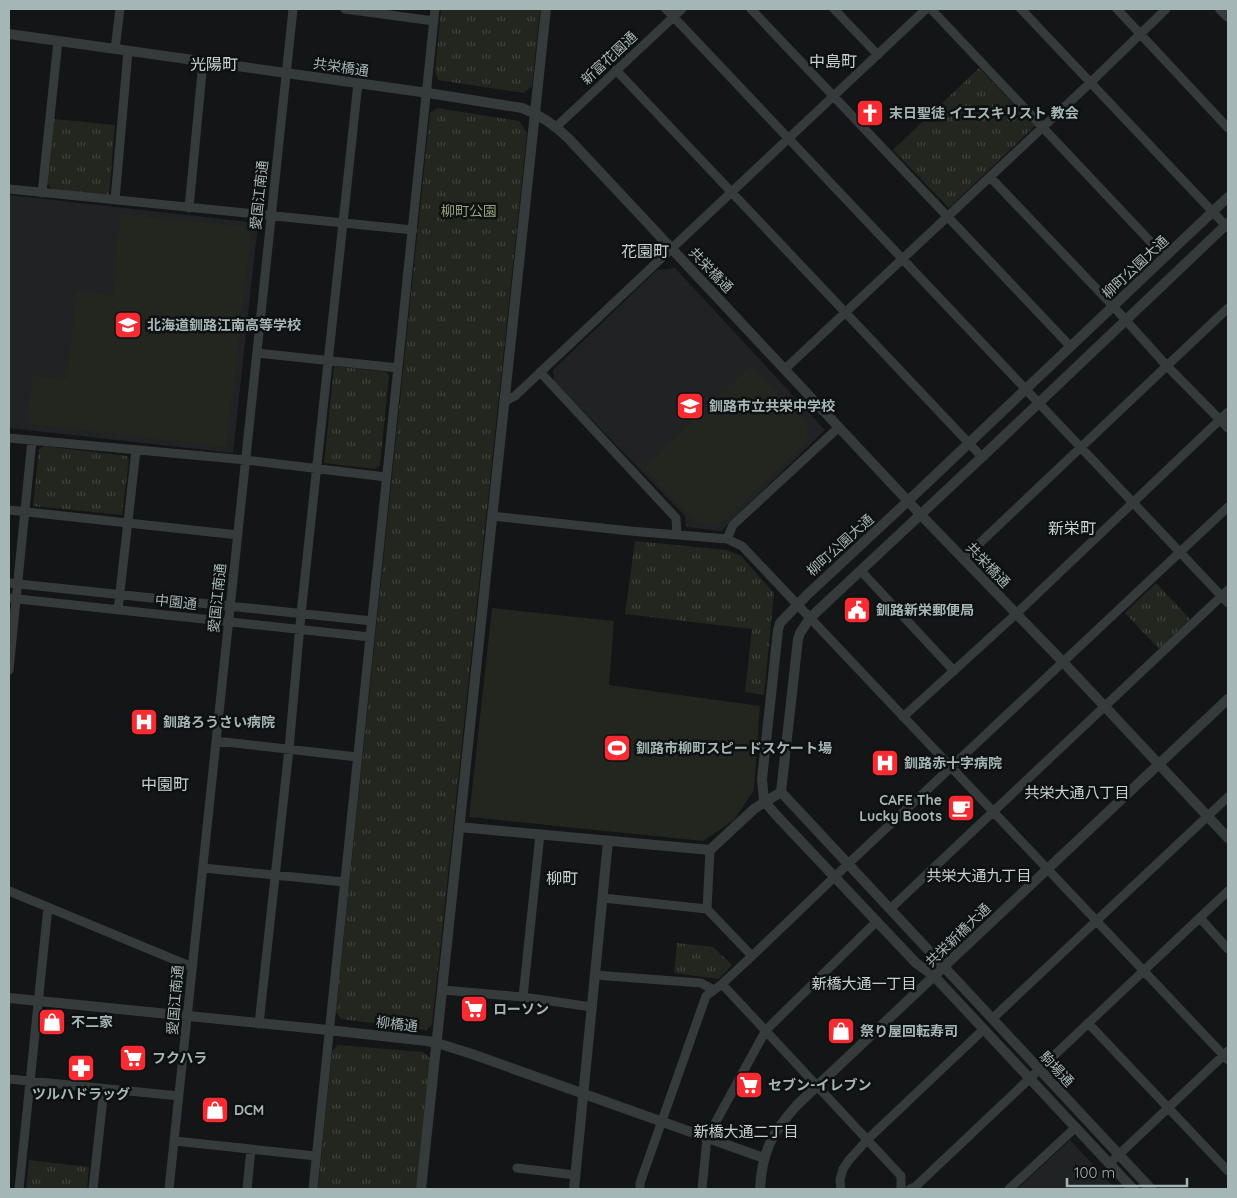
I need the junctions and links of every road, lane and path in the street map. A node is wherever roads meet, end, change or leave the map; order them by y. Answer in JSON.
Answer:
{"nodes":[{"id":1,"x":120,"y":9,"type":"edge"},
{"id":2,"x":293,"y":9,"type":"edge"},
{"id":3,"x":345,"y":9,"type":"edge"},
{"id":4,"x":435,"y":9,"type":"edge"},
{"id":5,"x":546,"y":9,"type":"edge"},
{"id":6,"x":666,"y":9,"type":"edge"},
{"id":7,"x":682,"y":9,"type":"edge"},
{"id":8,"x":751,"y":9,"type":"edge"},
{"id":9,"x":834,"y":9,"type":"edge"},
{"id":10,"x":926,"y":9,"type":"edge"},
{"id":11,"x":931,"y":9,"type":"edge"},
{"id":12,"x":1021,"y":9,"type":"edge"},
{"id":13,"x":1116,"y":9,"type":"edge"},
{"id":14,"x":1166,"y":9,"type":"edge"},
{"id":15,"x":1220,"y":9,"type":"edge"},
{"id":16,"x":365,"y":10,"type":"edge"},
{"id":17,"x":674,"y":16,"type":"junction"},
{"id":18,"x":1228,"y":17,"type":"edge"},
{"id":19,"x":434,"y":21,"type":"junction"},
{"id":20,"x":9,"y":34,"type":"edge"},
{"id":21,"x":1141,"y":34,"type":"junction"},
{"id":22,"x":58,"y":41,"type":"junction"},
{"id":23,"x":115,"y":49,"type":"junction"},
{"id":24,"x":128,"y":51,"type":"junction"},
{"id":25,"x":878,"y":54,"type":"junction"},
{"id":26,"x":203,"y":62,"type":"junction"},
{"id":27,"x":616,"y":70,"type":"junction"},
{"id":28,"x":286,"y":73,"type":"junction"},
{"id":29,"x":358,"y":83,"type":"junction"},
{"id":30,"x":1090,"y":83,"type":"junction"},
{"id":31,"x":428,"y":93,"type":"junction"},
{"id":32,"x":834,"y":96,"type":"junction"},
{"id":33,"x":536,"y":113,"type":"junction"},
{"id":34,"x":556,"y":127,"type":"junction"},
{"id":35,"x":1043,"y":127,"type":"junction"},
{"id":36,"x":1228,"y":128,"type":"edge"},
{"id":37,"x":789,"y":138,"type":"junction"},
{"id":38,"x":990,"y":177,"type":"junction"},
{"id":39,"x":9,"y":189,"type":"edge"},
{"id":40,"x":731,"y":192,"type":"junction"},
{"id":41,"x":42,"y":193,"type":"junction"},
{"id":42,"x":1228,"y":197,"type":"edge"},
{"id":43,"x":115,"y":200,"type":"junction"},
{"id":44,"x":189,"y":208,"type":"junction"},
{"id":45,"x":1212,"y":212,"type":"junction"},
{"id":46,"x":271,"y":216,"type":"junction"},
{"id":47,"x":947,"y":217,"type":"junction"},
{"id":48,"x":342,"y":224,"type":"junction"},
{"id":49,"x":1228,"y":225,"type":"edge"},
{"id":50,"x":413,"y":230,"type":"junction"},
{"id":51,"x":671,"y":249,"type":"junction"},
{"id":52,"x":1165,"y":257,"type":"junction"},
{"id":53,"x":902,"y":259,"type":"junction"},
{"id":54,"x":1113,"y":306,"type":"junction"},
{"id":55,"x":1228,"y":308,"type":"edge"},
{"id":56,"x":845,"y":313,"type":"junction"},
{"id":57,"x":1125,"y":321,"type":"junction"},
{"id":58,"x":1070,"y":346,"type":"junction"},
{"id":59,"x":256,"y":353,"type":"junction"},
{"id":60,"x":329,"y":361,"type":"junction"},
{"id":61,"x":1166,"y":365,"type":"junction"},
{"id":62,"x":398,"y":368,"type":"junction"},
{"id":63,"x":785,"y":369,"type":"junction"},
{"id":64,"x":540,"y":372,"type":"junction"},
{"id":65,"x":1025,"y":389,"type":"junction"},
{"id":66,"x":505,"y":401,"type":"junction"},
{"id":67,"x":1038,"y":403,"type":"junction"},
{"id":68,"x":1228,"y":412,"type":"edge"},
{"id":69,"x":1220,"y":420,"type":"junction"},
{"id":70,"x":839,"y":427,"type":"junction"},
{"id":71,"x":1228,"y":428,"type":"edge"},
{"id":72,"x":9,"y":438,"type":"edge"},
{"id":73,"x":32,"y":440,"type":"junction"},
{"id":74,"x":969,"y":444,"type":"junction"},
{"id":75,"x":1081,"y":448,"type":"junction"},
{"id":76,"x":136,"y":450,"type":"junction"},
{"id":77,"x":982,"y":457,"type":"junction"},
{"id":78,"x":246,"y":460,"type":"junction"},
{"id":79,"x":318,"y":469,"type":"junction"},
{"id":80,"x":386,"y":478,"type":"junction"},
{"id":81,"x":908,"y":501,"type":"junction"},
{"id":82,"x":1132,"y":502,"type":"junction"},
{"id":83,"x":1228,"y":507,"type":"edge"},
{"id":84,"x":9,"y":510,"type":"edge"},
{"id":85,"x":24,"y":512,"type":"junction"},
{"id":86,"x":920,"y":514,"type":"junction"},
{"id":87,"x":492,"y":516,"type":"junction"},
{"id":88,"x":128,"y":523,"type":"junction"},
{"id":89,"x":238,"y":535,"type":"junction"},
{"id":90,"x":677,"y":535,"type":"junction"},
{"id":91,"x":727,"y":539,"type":"junction"},
{"id":92,"x":1180,"y":552,"type":"junction"},
{"id":93,"x":963,"y":559,"type":"junction"},
{"id":94,"x":861,"y":571,"type":"junction"},
{"id":95,"x":13,"y":584,"type":"edge"},
{"id":96,"x":1225,"y":593,"type":"edge"},
{"id":97,"x":119,"y":595,"type":"junction"},
{"id":98,"x":12,"y":598,"type":"edge"},
{"id":99,"x":1228,"y":603,"type":"edge"},
{"id":100,"x":797,"y":604,"type":"junction"},
{"id":101,"x":230,"y":607,"type":"junction"},
{"id":102,"x":118,"y":610,"type":"junction"},
{"id":103,"x":301,"y":614,"type":"junction"},
{"id":104,"x":1016,"y":614,"type":"junction"},
{"id":105,"x":810,"y":618,"type":"junction"},
{"id":106,"x":372,"y":620,"type":"junction"},
{"id":107,"x":229,"y":622,"type":"junction"},
{"id":108,"x":300,"y":630,"type":"junction"},
{"id":109,"x":370,"y":637,"type":"junction"},
{"id":110,"x":1063,"y":662,"type":"junction"},
{"id":111,"x":9,"y":670,"type":"edge"},
{"id":112,"x":954,"y":671,"type":"junction"},
{"id":113,"x":1228,"y":699,"type":"edge"},
{"id":114,"x":1104,"y":707,"type":"junction"},
{"id":115,"x":903,"y":717,"type":"junction"},
{"id":116,"x":216,"y":741,"type":"junction"},
{"id":117,"x":289,"y":750,"type":"junction"},
{"id":118,"x":357,"y":757,"type":"junction"},
{"id":119,"x":1158,"y":764,"type":"junction"},
{"id":120,"x":952,"y":768,"type":"junction"},
{"id":121,"x":781,"y":792,"type":"junction"},
{"id":122,"x":1228,"y":797,"type":"edge"},
{"id":123,"x":764,"y":801,"type":"junction"},
{"id":124,"x":993,"y":811,"type":"junction"},
{"id":125,"x":1207,"y":816,"type":"junction"},
{"id":126,"x":459,"y":827,"type":"junction"},
{"id":127,"x":540,"y":834,"type":"junction"},
{"id":128,"x":1228,"y":838,"type":"edge"},
{"id":129,"x":608,"y":841,"type":"junction"},
{"id":130,"x":710,"y":850,"type":"junction"},
{"id":131,"x":848,"y":864,"type":"junction"},
{"id":132,"x":203,"y":868,"type":"junction"},
{"id":133,"x":1048,"y":869,"type":"junction"},
{"id":134,"x":276,"y":876,"type":"junction"},
{"id":135,"x":835,"y":878,"type":"junction"},
{"id":136,"x":344,"y":882,"type":"junction"},
{"id":137,"x":9,"y":891,"type":"edge"},
{"id":138,"x":1228,"y":891,"type":"edge"},
{"id":139,"x":604,"y":898,"type":"junction"},
{"id":140,"x":48,"y":907,"type":"junction"},
{"id":141,"x":707,"y":909,"type":"junction"},
{"id":142,"x":890,"y":909,"type":"junction"},
{"id":143,"x":1200,"y":918,"type":"junction"},
{"id":144,"x":876,"y":921,"type":"junction"},
{"id":145,"x":1096,"y":921,"type":"junction"},
{"id":146,"x":1228,"y":949,"type":"edge"},
{"id":147,"x":752,"y":956,"type":"junction"},
{"id":148,"x":192,"y":967,"type":"junction"},
{"id":149,"x":943,"y":967,"type":"junction"},
{"id":150,"x":1144,"y":971,"type":"junction"},
{"id":151,"x":595,"y":975,"type":"junction"},
{"id":152,"x":934,"y":976,"type":"junction"},
{"id":153,"x":722,"y":984,"type":"junction"},
{"id":154,"x":443,"y":990,"type":"junction"},
{"id":155,"x":714,"y":990,"type":"junction"},
{"id":156,"x":523,"y":997,"type":"junction"},
{"id":157,"x":9,"y":998,"type":"edge"},
{"id":158,"x":39,"y":1001,"type":"junction"},
{"id":159,"x":592,"y":1007,"type":"junction"},
{"id":160,"x":188,"y":1015,"type":"junction"},
{"id":161,"x":992,"y":1019,"type":"junction"},
{"id":162,"x":1088,"y":1023,"type":"junction"},
{"id":163,"x":259,"y":1024,"type":"junction"},
{"id":164,"x":984,"y":1029,"type":"junction"},
{"id":165,"x":328,"y":1030,"type":"junction"},
{"id":166,"x":766,"y":1030,"type":"junction"},
{"id":167,"x":437,"y":1043,"type":"junction"},
{"id":168,"x":1227,"y":1056,"type":"edge"},
{"id":169,"x":1038,"y":1070,"type":"junction"},
{"id":170,"x":1029,"y":1078,"type":"junction"},
{"id":171,"x":9,"y":1079,"type":"edge"},
{"id":172,"x":30,"y":1081,"type":"junction"},
{"id":173,"x":818,"y":1086,"type":"junction"},
{"id":174,"x":104,"y":1089,"type":"junction"},
{"id":175,"x":583,"y":1094,"type":"junction"},
{"id":176,"x":179,"y":1096,"type":"junction"},
{"id":177,"x":1169,"y":1107,"type":"junction"},
{"id":178,"x":661,"y":1121,"type":"junction"},
{"id":179,"x":1076,"y":1127,"type":"junction"},
{"id":180,"x":707,"y":1138,"type":"junction"},
{"id":181,"x":868,"y":1139,"type":"junction"},
{"id":182,"x":175,"y":1140,"type":"junction"},
{"id":183,"x":250,"y":1149,"type":"junction"},
{"id":184,"x":1118,"y":1155,"type":"junction"},
{"id":185,"x":316,"y":1156,"type":"junction"},
{"id":186,"x":764,"y":1158,"type":"junction"},
{"id":187,"x":1109,"y":1164,"type":"junction"},
{"id":188,"x":517,"y":1168,"type":"dead end"},
{"id":189,"x":1228,"y":1171,"type":"edge"},
{"id":190,"x":575,"y":1175,"type":"junction"},
{"id":191,"x":19,"y":1189,"type":"edge"},
{"id":192,"x":93,"y":1189,"type":"edge"},
{"id":193,"x":169,"y":1189,"type":"edge"},
{"id":194,"x":247,"y":1189,"type":"edge"},
{"id":195,"x":313,"y":1189,"type":"edge"},
{"id":196,"x":421,"y":1189,"type":"edge"},
{"id":197,"x":574,"y":1189,"type":"edge"},
{"id":198,"x":640,"y":1189,"type":"edge"},
{"id":199,"x":702,"y":1189,"type":"edge"},
{"id":200,"x":760,"y":1189,"type":"edge"},
{"id":201,"x":840,"y":1189,"type":"edge"},
{"id":202,"x":901,"y":1189,"type":"edge"},
{"id":203,"x":910,"y":1189,"type":"edge"},
{"id":204,"x":1009,"y":1189,"type":"edge"},
{"id":205,"x":1133,"y":1189,"type":"edge"},
{"id":206,"x":1151,"y":1189,"type":"edge"}],
"edges":[{"from":1,"to":23,"type":"street"},
{"from":2,"to":28,"type":"street","name":"愛国江南通"},
{"from":3,"to":16,"type":"street"},
{"from":4,"to":19,"type":"street"},
{"from":5,"to":33,"type":"street"},
{"from":6,"to":17,"type":"street"},
{"from":7,"to":17,"type":"street","name":"新富花園通"},
{"from":8,"to":32,"type":"street"},
{"from":9,"to":25,"type":"street"},
{"from":10,"to":25,"type":"street"},
{"from":11,"to":35,"type":"street"},
{"from":12,"to":30,"type":"street"},
{"from":13,"to":21,"type":"street"},
{"from":14,"to":21,"type":"street"},
{"from":15,"to":18,"type":"street"},
{"from":16,"to":19,"type":"street"},
{"from":17,"to":27,"type":"street","name":"新富花園通"},
{"from":17,"to":37,"type":"street"},
{"from":19,"to":31,"type":"street"},
{"from":20,"to":22,"type":"street","name":"共栄橋通"},
{"from":21,"to":30,"type":"street"},
{"from":21,"to":36,"type":"street"},
{"from":22,"to":23,"type":"street","name":"共栄橋通"},
{"from":22,"to":41,"type":"street"},
{"from":23,"to":24,"type":"street","name":"共栄橋通"},
{"from":24,"to":26,"type":"street","name":"共栄橋通"},
{"from":24,"to":43,"type":"street"},
{"from":25,"to":32,"type":"street"},
{"from":26,"to":28,"type":"street","name":"共栄橋通"},
{"from":26,"to":44,"type":"street"},
{"from":27,"to":34,"type":"street","name":"新富花園通"},
{"from":27,"to":40,"type":"street"},
{"from":28,"to":29,"type":"street","name":"共栄橋通"},
{"from":28,"to":46,"type":"street","name":"愛国江南通"},
{"from":29,"to":31,"type":"street","name":"共栄橋通"},
{"from":29,"to":48,"type":"street"},
{"from":30,"to":35,"type":"street"},
{"from":30,"to":45,"type":"street"},
{"from":31,"to":33,"type":"street","name":"共栄橋通"},
{"from":31,"to":50,"type":"street"},
{"from":32,"to":37,"type":"street"},
{"from":32,"to":47,"type":"street"},
{"from":33,"to":34,"type":"street","name":"共栄橋通"},
{"from":33,"to":66,"type":"street"},
{"from":34,"to":51,"type":"street","name":"共栄橋通"},
{"from":35,"to":38,"type":"street"},
{"from":35,"to":52,"type":"street"},
{"from":37,"to":40,"type":"street"},
{"from":37,"to":53,"type":"street"},
{"from":38,"to":47,"type":"street"},
{"from":38,"to":54,"type":"street"},
{"from":39,"to":41,"type":"street"},
{"from":40,"to":51,"type":"street"},
{"from":40,"to":56,"type":"street"},
{"from":41,"to":43,"type":"street"},
{"from":42,"to":45,"type":"street","name":"柳町公園大通"},
{"from":43,"to":44,"type":"street"},
{"from":44,"to":46,"type":"street"},
{"from":45,"to":49,"type":"street"},
{"from":45,"to":52,"type":"street","name":"柳町公園大通"},
{"from":46,"to":48,"type":"street"},
{"from":46,"to":59,"type":"street","name":"愛国江南通"},
{"from":47,"to":53,"type":"street"},
{"from":47,"to":58,"type":"street"},
{"from":48,"to":50,"type":"street"},
{"from":48,"to":60,"type":"street"},
{"from":49,"to":57,"type":"street"},
{"from":50,"to":62,"type":"street"},
{"from":51,"to":63,"type":"street","name":"共栄橋通"},
{"from":51,"to":64,"type":"street"},
{"from":52,"to":54,"type":"street","name":"柳町公園大通"},
{"from":53,"to":56,"type":"street"},
{"from":53,"to":65,"type":"street"},
{"from":54,"to":57,"type":"street"},
{"from":54,"to":58,"type":"street","name":"柳町公園大通"},
{"from":55,"to":61,"type":"street"},
{"from":56,"to":63,"type":"street"},
{"from":56,"to":74,"type":"street"},
{"from":57,"to":61,"type":"street"},
{"from":57,"to":67,"type":"street"},
{"from":58,"to":65,"type":"street","name":"柳町公園大通"},
{"from":59,"to":60,"type":"street"},
{"from":59,"to":78,"type":"street","name":"愛国江南通"},
{"from":60,"to":62,"type":"street"},
{"from":60,"to":79,"type":"street"},
{"from":61,"to":69,"type":"street"},
{"from":61,"to":75,"type":"street"},
{"from":62,"to":80,"type":"street"},
{"from":63,"to":70,"type":"street","name":"共栄橋通"},
{"from":64,"to":66,"type":"street"},
{"from":64,"to":90,"type":"street"},
{"from":65,"to":67,"type":"street"},
{"from":65,"to":74,"type":"street","name":"柳町公園大通"},
{"from":66,"to":87,"type":"street"},
{"from":67,"to":75,"type":"street"},
{"from":67,"to":77,"type":"street"},
{"from":68,"to":69,"type":"street"},
{"from":69,"to":71,"type":"street"},
{"from":69,"to":82,"type":"street"},
{"from":70,"to":81,"type":"street","name":"共栄橋通"},
{"from":70,"to":91,"type":"street"},
{"from":72,"to":73,"type":"street"},
{"from":73,"to":76,"type":"street"},
{"from":73,"to":85,"type":"street"},
{"from":74,"to":77,"type":"street"},
{"from":74,"to":81,"type":"street","name":"柳町公園大通"},
{"from":75,"to":82,"type":"street"},
{"from":75,"to":93,"type":"street"},
{"from":76,"to":78,"type":"street"},
{"from":76,"to":88,"type":"street"},
{"from":77,"to":86,"type":"street"},
{"from":78,"to":79,"type":"street"},
{"from":78,"to":89,"type":"street","name":"愛国江南通"},
{"from":79,"to":80,"type":"street"},
{"from":79,"to":103,"type":"street"},
{"from":80,"to":106,"type":"street"},
{"from":81,"to":86,"type":"street","name":"共栄橋通"},
{"from":81,"to":100,"type":"street","name":"柳町公園大通"},
{"from":82,"to":92,"type":"street"},
{"from":82,"to":104,"type":"street"},
{"from":83,"to":92,"type":"street"},
{"from":84,"to":85,"type":"street"},
{"from":85,"to":88,"type":"street"},
{"from":85,"to":95,"type":"street"},
{"from":86,"to":93,"type":"street","name":"共栄橋通"},
{"from":86,"to":94,"type":"street"},
{"from":87,"to":90,"type":"street"},
{"from":87,"to":126,"type":"street"},
{"from":88,"to":89,"type":"street"},
{"from":88,"to":97,"type":"street"},
{"from":89,"to":101,"type":"street","name":"愛国江南通"},
{"from":90,"to":91,"type":"street"},
{"from":91,"to":100,"type":"street"},
{"from":92,"to":96,"type":"street"},
{"from":92,"to":110,"type":"street"},
{"from":93,"to":104,"type":"street","name":"共栄橋通"},
{"from":94,"to":105,"type":"street"},
{"from":94,"to":112,"type":"street"},
{"from":95,"to":97,"type":"street","name":"中園通"},
{"from":95,"to":98,"type":"street"},
{"from":96,"to":99,"type":"street"},
{"from":96,"to":114,"type":"street"},
{"from":97,"to":101,"type":"street","name":"中園通"},
{"from":97,"to":102,"type":"street"},
{"from":98,"to":102,"type":"street","name":"中園通"},
{"from":98,"to":111,"type":"street"},
{"from":100,"to":105,"type":"street"},
{"from":100,"to":123,"type":"street","name":"柳町公園大通"},
{"from":101,"to":103,"type":"street","name":"中園通"},
{"from":101,"to":107,"type":"street","name":"愛国江南通"},
{"from":102,"to":107,"type":"street","name":"中園通"},
{"from":103,"to":106,"type":"street","name":"中園通"},
{"from":103,"to":108,"type":"street"},
{"from":104,"to":110,"type":"street","name":"共栄橋通"},
{"from":104,"to":112,"type":"street"},
{"from":105,"to":115,"type":"street"},
{"from":105,"to":121,"type":"street"},
{"from":106,"to":109,"type":"street"},
{"from":107,"to":108,"type":"street","name":"中園通"},
{"from":107,"to":116,"type":"street","name":"愛国江南通"},
{"from":108,"to":109,"type":"street","name":"中園通"},
{"from":108,"to":117,"type":"street"},
{"from":109,"to":118,"type":"street"},
{"from":110,"to":114,"type":"street","name":"共栄橋通"},
{"from":110,"to":120,"type":"street"},
{"from":112,"to":115,"type":"street"},
{"from":113,"to":119,"type":"street","name":"共栄新橋大通"},
{"from":114,"to":119,"type":"street","name":"共栄橋通"},
{"from":114,"to":124,"type":"street"},
{"from":115,"to":120,"type":"street"},
{"from":116,"to":117,"type":"street"},
{"from":116,"to":132,"type":"street","name":"愛国江南通"},
{"from":117,"to":118,"type":"street"},
{"from":117,"to":134,"type":"street"},
{"from":118,"to":136,"type":"street"},
{"from":119,"to":125,"type":"street","name":"共栄橋通"},
{"from":119,"to":133,"type":"street","name":"共栄新橋大通"},
{"from":120,"to":124,"type":"street"},
{"from":120,"to":131,"type":"street"},
{"from":121,"to":123,"type":"street"},
{"from":121,"to":131,"type":"street"},
{"from":122,"to":125,"type":"street"},
{"from":123,"to":130,"type":"street"},
{"from":123,"to":135,"type":"street"},
{"from":124,"to":133,"type":"street"},
{"from":124,"to":142,"type":"street"},
{"from":125,"to":128,"type":"street","name":"共栄橋通"},
{"from":125,"to":145,"type":"street"},
{"from":126,"to":127,"type":"street"},
{"from":126,"to":154,"type":"street"},
{"from":127,"to":129,"type":"street"},
{"from":127,"to":156,"type":"street"},
{"from":129,"to":130,"type":"street"},
{"from":129,"to":139,"type":"street"},
{"from":130,"to":141,"type":"street"},
{"from":131,"to":135,"type":"street"},
{"from":131,"to":142,"type":"street"},
{"from":132,"to":134,"type":"street"},
{"from":132,"to":148,"type":"street","name":"愛国江南通"},
{"from":133,"to":145,"type":"street"},
{"from":133,"to":149,"type":"street","name":"共栄新橋大通"},
{"from":134,"to":136,"type":"street"},
{"from":134,"to":163,"type":"street"},
{"from":135,"to":144,"type":"street"},
{"from":135,"to":147,"type":"street"},
{"from":136,"to":165,"type":"street"},
{"from":137,"to":140,"type":"street"},
{"from":138,"to":143,"type":"street"},
{"from":139,"to":141,"type":"street"},
{"from":139,"to":151,"type":"street"},
{"from":140,"to":148,"type":"street"},
{"from":140,"to":158,"type":"street"},
{"from":141,"to":147,"type":"street"},
{"from":142,"to":149,"type":"street"},
{"from":143,"to":146,"type":"street"},
{"from":143,"to":150,"type":"street"},
{"from":144,"to":152,"type":"street"},
{"from":144,"to":166,"type":"street"},
{"from":145,"to":150,"type":"street"},
{"from":145,"to":161,"type":"street"},
{"from":147,"to":153,"type":"street"},
{"from":148,"to":160,"type":"street","name":"愛国江南通"},
{"from":149,"to":152,"type":"street","name":"共栄新橋大通"},
{"from":149,"to":161,"type":"street","name":"駒場通"},
{"from":150,"to":162,"type":"street"},
{"from":150,"to":168,"type":"street"},
{"from":151,"to":155,"type":"street"},
{"from":151,"to":159,"type":"street"},
{"from":152,"to":164,"type":"street","name":"駒場通"},
{"from":152,"to":173,"type":"street","name":"共栄新橋大通"},
{"from":153,"to":155,"type":"street"},
{"from":153,"to":166,"type":"street"},
{"from":154,"to":156,"type":"street"},
{"from":154,"to":167,"type":"street"},
{"from":155,"to":178,"type":"street"},
{"from":156,"to":159,"type":"street"},
{"from":157,"to":158,"type":"street","name":"柳橋通"},
{"from":158,"to":160,"type":"street","name":"柳橋通"},
{"from":158,"to":172,"type":"street"},
{"from":159,"to":175,"type":"street"},
{"from":160,"to":163,"type":"street","name":"柳橋通"},
{"from":160,"to":176,"type":"street","name":"愛国江南通"},
{"from":161,"to":169,"type":"street","name":"駒場通"},
{"from":162,"to":169,"type":"street"},
{"from":162,"to":177,"type":"street"},
{"from":163,"to":165,"type":"street","name":"柳橋通"},
{"from":164,"to":170,"type":"street","name":"駒場通"},
{"from":164,"to":181,"type":"street"},
{"from":165,"to":167,"type":"street","name":"柳橋通"},
{"from":165,"to":185,"type":"street"},
{"from":166,"to":173,"type":"street"},
{"from":166,"to":180,"type":"street"},
{"from":167,"to":175,"type":"street","name":"柳橋通"},
{"from":167,"to":196,"type":"street"},
{"from":168,"to":177,"type":"street"},
{"from":169,"to":170,"type":"street"},
{"from":169,"to":184,"type":"street","name":"駒場通"},
{"from":170,"to":179,"type":"street","name":"駒場通"},
{"from":170,"to":203,"type":"street"},
{"from":171,"to":172,"type":"street"},
{"from":172,"to":174,"type":"street"},
{"from":172,"to":191,"type":"street"},
{"from":173,"to":181,"type":"street"},
{"from":173,"to":186,"type":"street","name":"共栄新橋大通"},
{"from":174,"to":176,"type":"street"},
{"from":174,"to":192,"type":"street"},
{"from":175,"to":178,"type":"street","name":"柳橋通"},
{"from":175,"to":190,"type":"street"},
{"from":176,"to":182,"type":"street","name":"愛国江南通"},
{"from":177,"to":184,"type":"street"},
{"from":177,"to":189,"type":"street"},
{"from":178,"to":180,"type":"street","name":"柳橋通"},
{"from":178,"to":198,"type":"street"},
{"from":179,"to":187,"type":"street","name":"駒場通"},
{"from":179,"to":204,"type":"street"},
{"from":180,"to":186,"type":"street","name":"柳橋通"},
{"from":180,"to":199,"type":"street"},
{"from":181,"to":201,"type":"street"},
{"from":181,"to":202,"type":"street"},
{"from":182,"to":183,"type":"street"},
{"from":182,"to":193,"type":"street","name":"愛国江南通"},
{"from":183,"to":185,"type":"street"},
{"from":183,"to":194,"type":"street"},
{"from":184,"to":187,"type":"street"},
{"from":184,"to":206,"type":"street","name":"駒場通"},
{"from":185,"to":195,"type":"street"},
{"from":186,"to":200,"type":"street","name":"共栄新橋大通"},
{"from":187,"to":205,"type":"street","name":"駒場通"},
{"from":188,"to":190,"type":"street"},
{"from":190,"to":197,"type":"street"}]}
